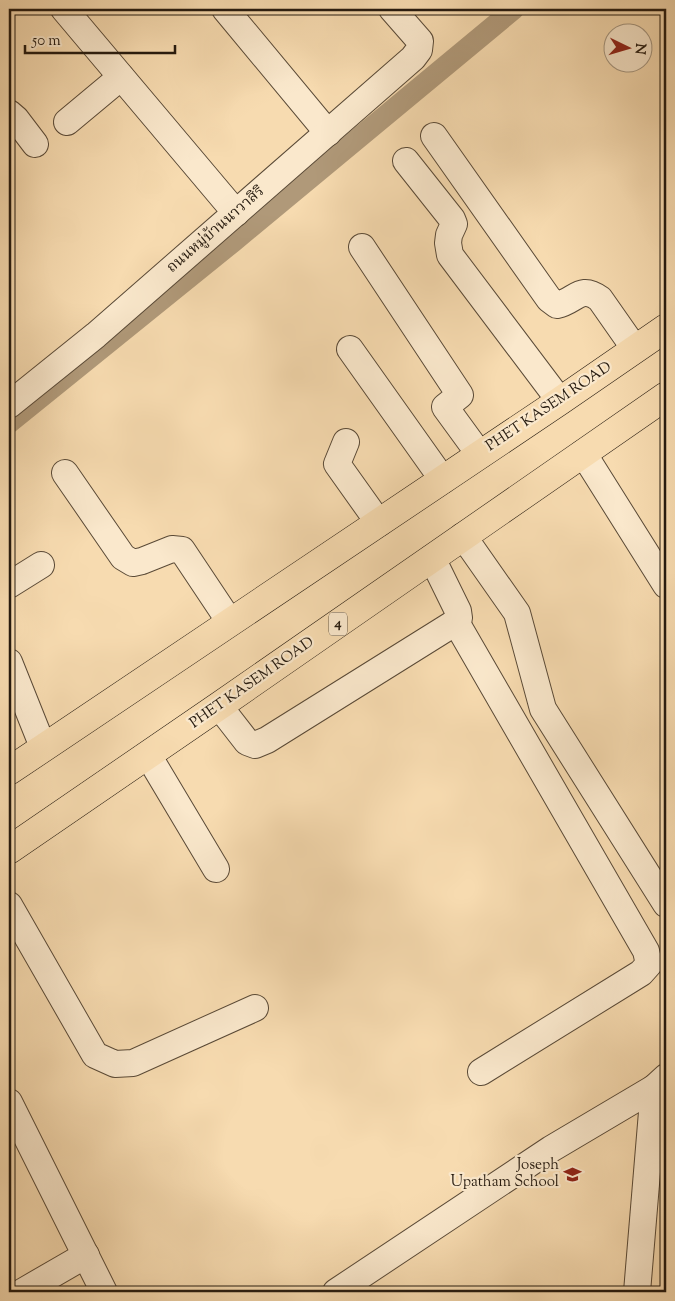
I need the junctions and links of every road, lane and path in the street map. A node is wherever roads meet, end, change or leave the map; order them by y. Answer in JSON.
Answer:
{"nodes":[{"id":1,"x":64,"y":9,"type":"edge"},
{"id":2,"x":225,"y":9,"type":"edge"},
{"id":3,"x":392,"y":9,"type":"edge"},
{"id":4,"x":121,"y":76,"type":"junction"},
{"id":5,"x":9,"y":112,"type":"edge"},
{"id":6,"x":67,"y":122,"type":"dead end"},
{"id":7,"x":328,"y":133,"type":"junction"},
{"id":8,"x":434,"y":136,"type":"dead end"},
{"id":9,"x":35,"y":144,"type":"dead end"},
{"id":10,"x":406,"y":161,"type":"dead end"},
{"id":11,"x":236,"y":213,"type":"junction"},
{"id":12,"x":362,"y":247,"type":"dead end"},
{"id":13,"x":666,"y":328,"type":"edge"},
{"id":14,"x":350,"y":349,"type":"dead end"},
{"id":15,"x":635,"y":349,"type":"junction"},
{"id":16,"x":666,"y":396,"type":"edge"},
{"id":17,"x":560,"y":401,"type":"junction"},
{"id":18,"x":9,"y":405,"type":"edge"},
{"id":19,"x":346,"y":442,"type":"dead end"},
{"id":20,"x":583,"y":453,"type":"junction"},
{"id":21,"x":480,"y":455,"type":"junction"},
{"id":22,"x":65,"y":473,"type":"dead end"},
{"id":23,"x":443,"y":480,"type":"junction"},
{"id":24,"x":379,"y":523,"type":"junction"},
{"id":25,"x":463,"y":536,"type":"junction"},
{"id":26,"x":432,"y":558,"type":"junction"},
{"id":27,"x":41,"y":565,"type":"dead end"},
{"id":28,"x":9,"y":585,"type":"edge"},
{"id":29,"x":666,"y":585,"type":"edge"},
{"id":30,"x":230,"y":622,"type":"junction"},
{"id":31,"x":456,"y":622,"type":"junction"},
{"id":32,"x":9,"y":662,"type":"edge"},
{"id":33,"x":219,"y":706,"type":"junction"},
{"id":34,"x":43,"y":747,"type":"junction"},
{"id":35,"x":148,"y":755,"type":"junction"},
{"id":36,"x":9,"y":771,"type":"edge"},
{"id":37,"x":9,"y":850,"type":"edge"},
{"id":38,"x":216,"y":869,"type":"dead end"},
{"id":39,"x":666,"y":904,"type":"edge"},
{"id":40,"x":9,"y":905,"type":"edge"},
{"id":41,"x":255,"y":1008,"type":"dead end"},
{"id":42,"x":481,"y":1072,"type":"dead end"},
{"id":43,"x":660,"y":1082,"type":"edge"},
{"id":44,"x":9,"y":1102,"type":"edge"},
{"id":45,"x":86,"y":1255,"type":"junction"},
{"id":46,"x":22,"y":1292,"type":"edge"},
{"id":47,"x":104,"y":1292,"type":"edge"},
{"id":48,"x":336,"y":1292,"type":"edge"},
{"id":49,"x":637,"y":1292,"type":"edge"}],
"edges":[{"from":1,"to":4,"type":"street"},
{"from":2,"to":7,"type":"street"},
{"from":3,"to":7,"type":"street","name":"ถนนหมู่บ้านนาวาสิริ"},
{"from":4,"to":6,"type":"street"},
{"from":4,"to":11,"type":"street"},
{"from":5,"to":9,"type":"street"},
{"from":7,"to":11,"type":"street","name":"ถนนหมู่บ้านนาวาสิริ"},
{"from":8,"to":15,"type":"street"},
{"from":10,"to":17,"type":"street"},
{"from":11,"to":18,"type":"street","name":"ถนนหมู่บ้านนาวาสิริ"},
{"from":12,"to":21,"type":"street"},
{"from":13,"to":15,"type":"main road","name":"PHET KASEM ROAD"},
{"from":14,"to":23,"type":"street"},
{"from":15,"to":17,"type":"main road","name":"PHET KASEM ROAD"},
{"from":16,"to":20,"type":"main road","name":"PHET KASEM ROAD","number":"4"},
{"from":17,"to":21,"type":"main road","name":"PHET KASEM ROAD"},
{"from":19,"to":24,"type":"street"},
{"from":20,"to":25,"type":"main road","name":"PHET KASEM ROAD","number":"4"},
{"from":20,"to":29,"type":"street"},
{"from":21,"to":23,"type":"main road","name":"PHET KASEM ROAD"},
{"from":22,"to":30,"type":"street"},
{"from":23,"to":24,"type":"main road","name":"PHET KASEM ROAD"},
{"from":24,"to":30,"type":"main road","name":"PHET KASEM ROAD"},
{"from":25,"to":26,"type":"main road","name":"PHET KASEM ROAD","number":"4"},
{"from":25,"to":39,"type":"street"},
{"from":26,"to":31,"type":"street"},
{"from":26,"to":33,"type":"main road","name":"PHET KASEM ROAD","number":"4"},
{"from":27,"to":28,"type":"street"},
{"from":30,"to":34,"type":"main road","name":"PHET KASEM ROAD"},
{"from":31,"to":33,"type":"street"},
{"from":31,"to":42,"type":"street"},
{"from":32,"to":34,"type":"street"},
{"from":33,"to":35,"type":"main road","name":"PHET KASEM ROAD","number":"4"},
{"from":34,"to":36,"type":"main road","name":"PHET KASEM ROAD"},
{"from":35,"to":37,"type":"main road","name":"PHET KASEM ROAD","number":"4"},
{"from":35,"to":38,"type":"street"},
{"from":40,"to":41,"type":"street"},
{"from":43,"to":48,"type":"street"},
{"from":43,"to":49,"type":"street"},
{"from":44,"to":45,"type":"street"},
{"from":45,"to":46,"type":"street"},
{"from":45,"to":47,"type":"street"}]}
